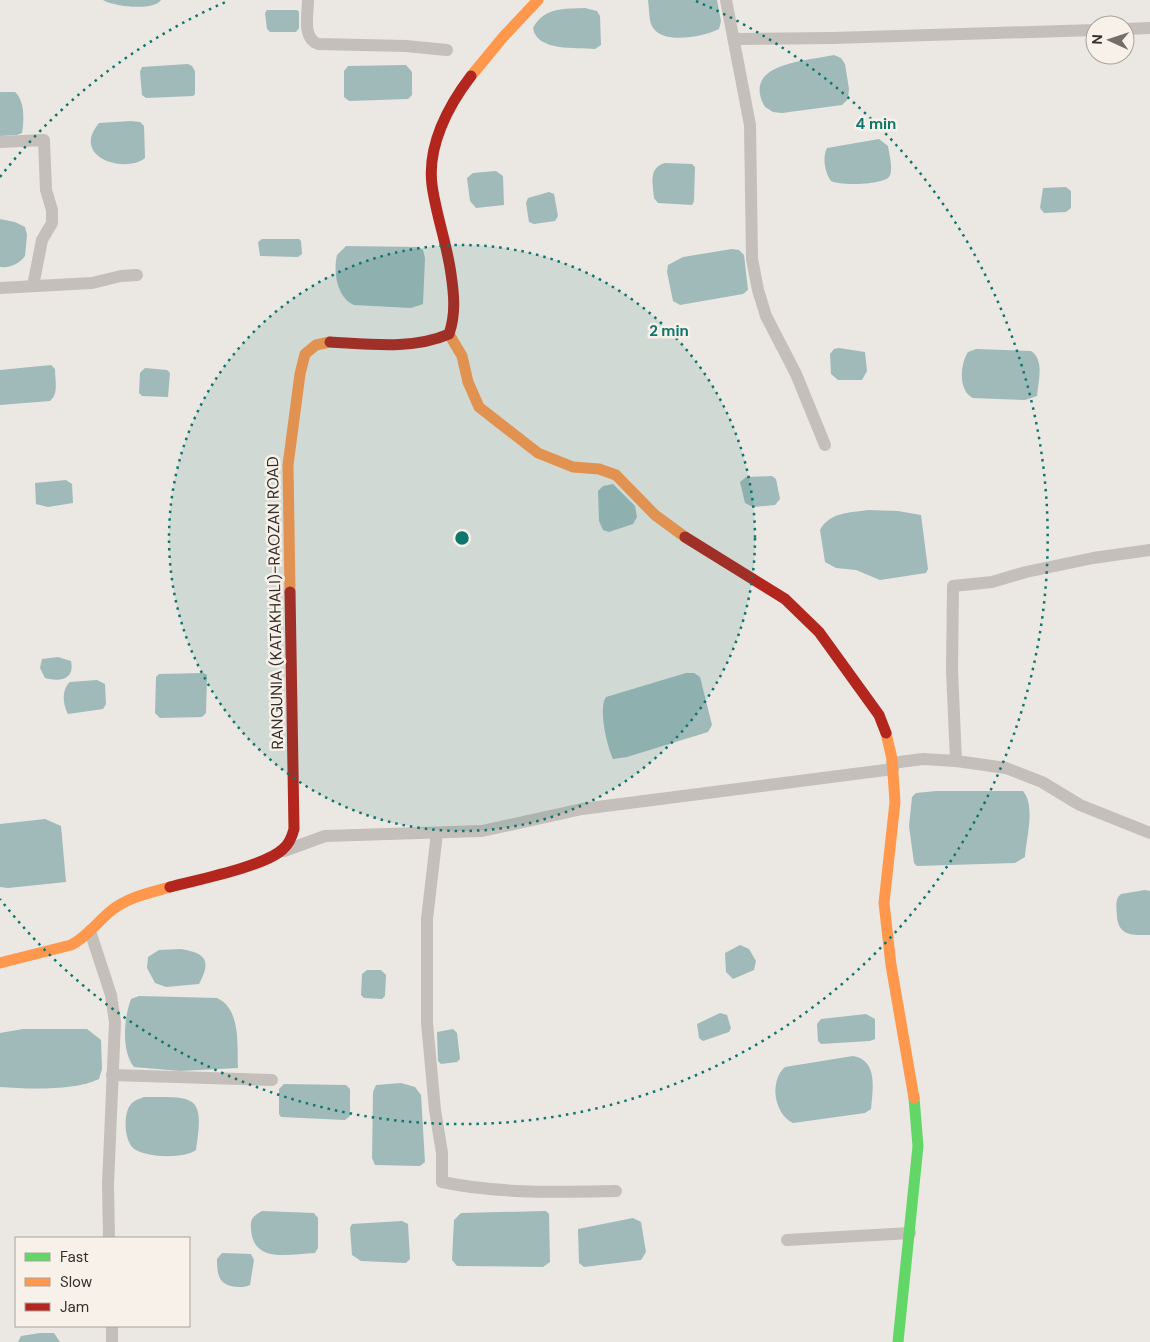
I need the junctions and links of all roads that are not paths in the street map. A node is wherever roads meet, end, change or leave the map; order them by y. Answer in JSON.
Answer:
{"nodes":[{"id":1,"x":308,"y":0,"type":"edge"},
{"id":2,"x":538,"y":0,"type":"edge"},
{"id":3,"x":726,"y":0,"type":"edge"},
{"id":4,"x":1150,"y":28,"type":"edge"},
{"id":5,"x":1135,"y":29,"type":"edge"},
{"id":6,"x":1085,"y":30,"type":"edge"},
{"id":7,"x":734,"y":38,"type":"junction"},
{"id":8,"x":447,"y":50,"type":"dead end"},
{"id":9,"x":0,"y":142,"type":"edge"},
{"id":10,"x":137,"y":275,"type":"dead end"},
{"id":11,"x":32,"y":286,"type":"junction"},
{"id":12,"x":0,"y":288,"type":"edge"},
{"id":13,"x":450,"y":334,"type":"junction"},
{"id":14,"x":825,"y":445,"type":"dead end"},
{"id":15,"x":1150,"y":550,"type":"edge"},
{"id":16,"x":956,"y":761,"type":"junction"},
{"id":17,"x":892,"y":766,"type":"junction"},
{"id":18,"x":437,"y":833,"type":"junction"},
{"id":19,"x":1150,"y":833,"type":"edge"},
{"id":20,"x":284,"y":851,"type":"junction"},
{"id":21,"x":90,"y":931,"type":"junction"},
{"id":22,"x":0,"y":963,"type":"edge"},
{"id":23,"x":112,"y":1076,"type":"junction"},
{"id":24,"x":272,"y":1080,"type":"dead end"},
{"id":25,"x":616,"y":1191,"type":"dead end"},
{"id":26,"x":910,"y":1233,"type":"junction"},
{"id":27,"x":109,"y":1237,"type":"edge"},
{"id":28,"x":787,"y":1240,"type":"dead end"},
{"id":29,"x":112,"y":1327,"type":"edge"},
{"id":30,"x":112,"y":1342,"type":"edge"},
{"id":31,"x":898,"y":1342,"type":"edge"}],
"edges":[{"from":1,"to":8,"type":"street"},
{"from":2,"to":13,"type":"main road"},
{"from":3,"to":7,"type":"street"},
{"from":4,"to":5,"type":"street"},
{"from":6,"to":7,"type":"street"},
{"from":7,"to":14,"type":"street"},
{"from":9,"to":11,"type":"street"},
{"from":10,"to":11,"type":"street"},
{"from":11,"to":12,"type":"street"},
{"from":13,"to":17,"type":"main road"},
{"from":13,"to":20,"type":"main road","name":"RANGUNIA (KATAKHALI)-RAOZAN ROAD"},
{"from":15,"to":16,"type":"street"},
{"from":16,"to":17,"type":"street"},
{"from":16,"to":19,"type":"street"},
{"from":17,"to":18,"type":"street"},
{"from":17,"to":26,"type":"main road"},
{"from":18,"to":20,"type":"street"},
{"from":18,"to":25,"type":"street"},
{"from":20,"to":21,"type":"main road"},
{"from":21,"to":22,"type":"main road"},
{"from":21,"to":23,"type":"street"},
{"from":23,"to":24,"type":"street"},
{"from":23,"to":27,"type":"street"},
{"from":26,"to":28,"type":"street"},
{"from":26,"to":31,"type":"main road"},
{"from":29,"to":30,"type":"street"}]}
